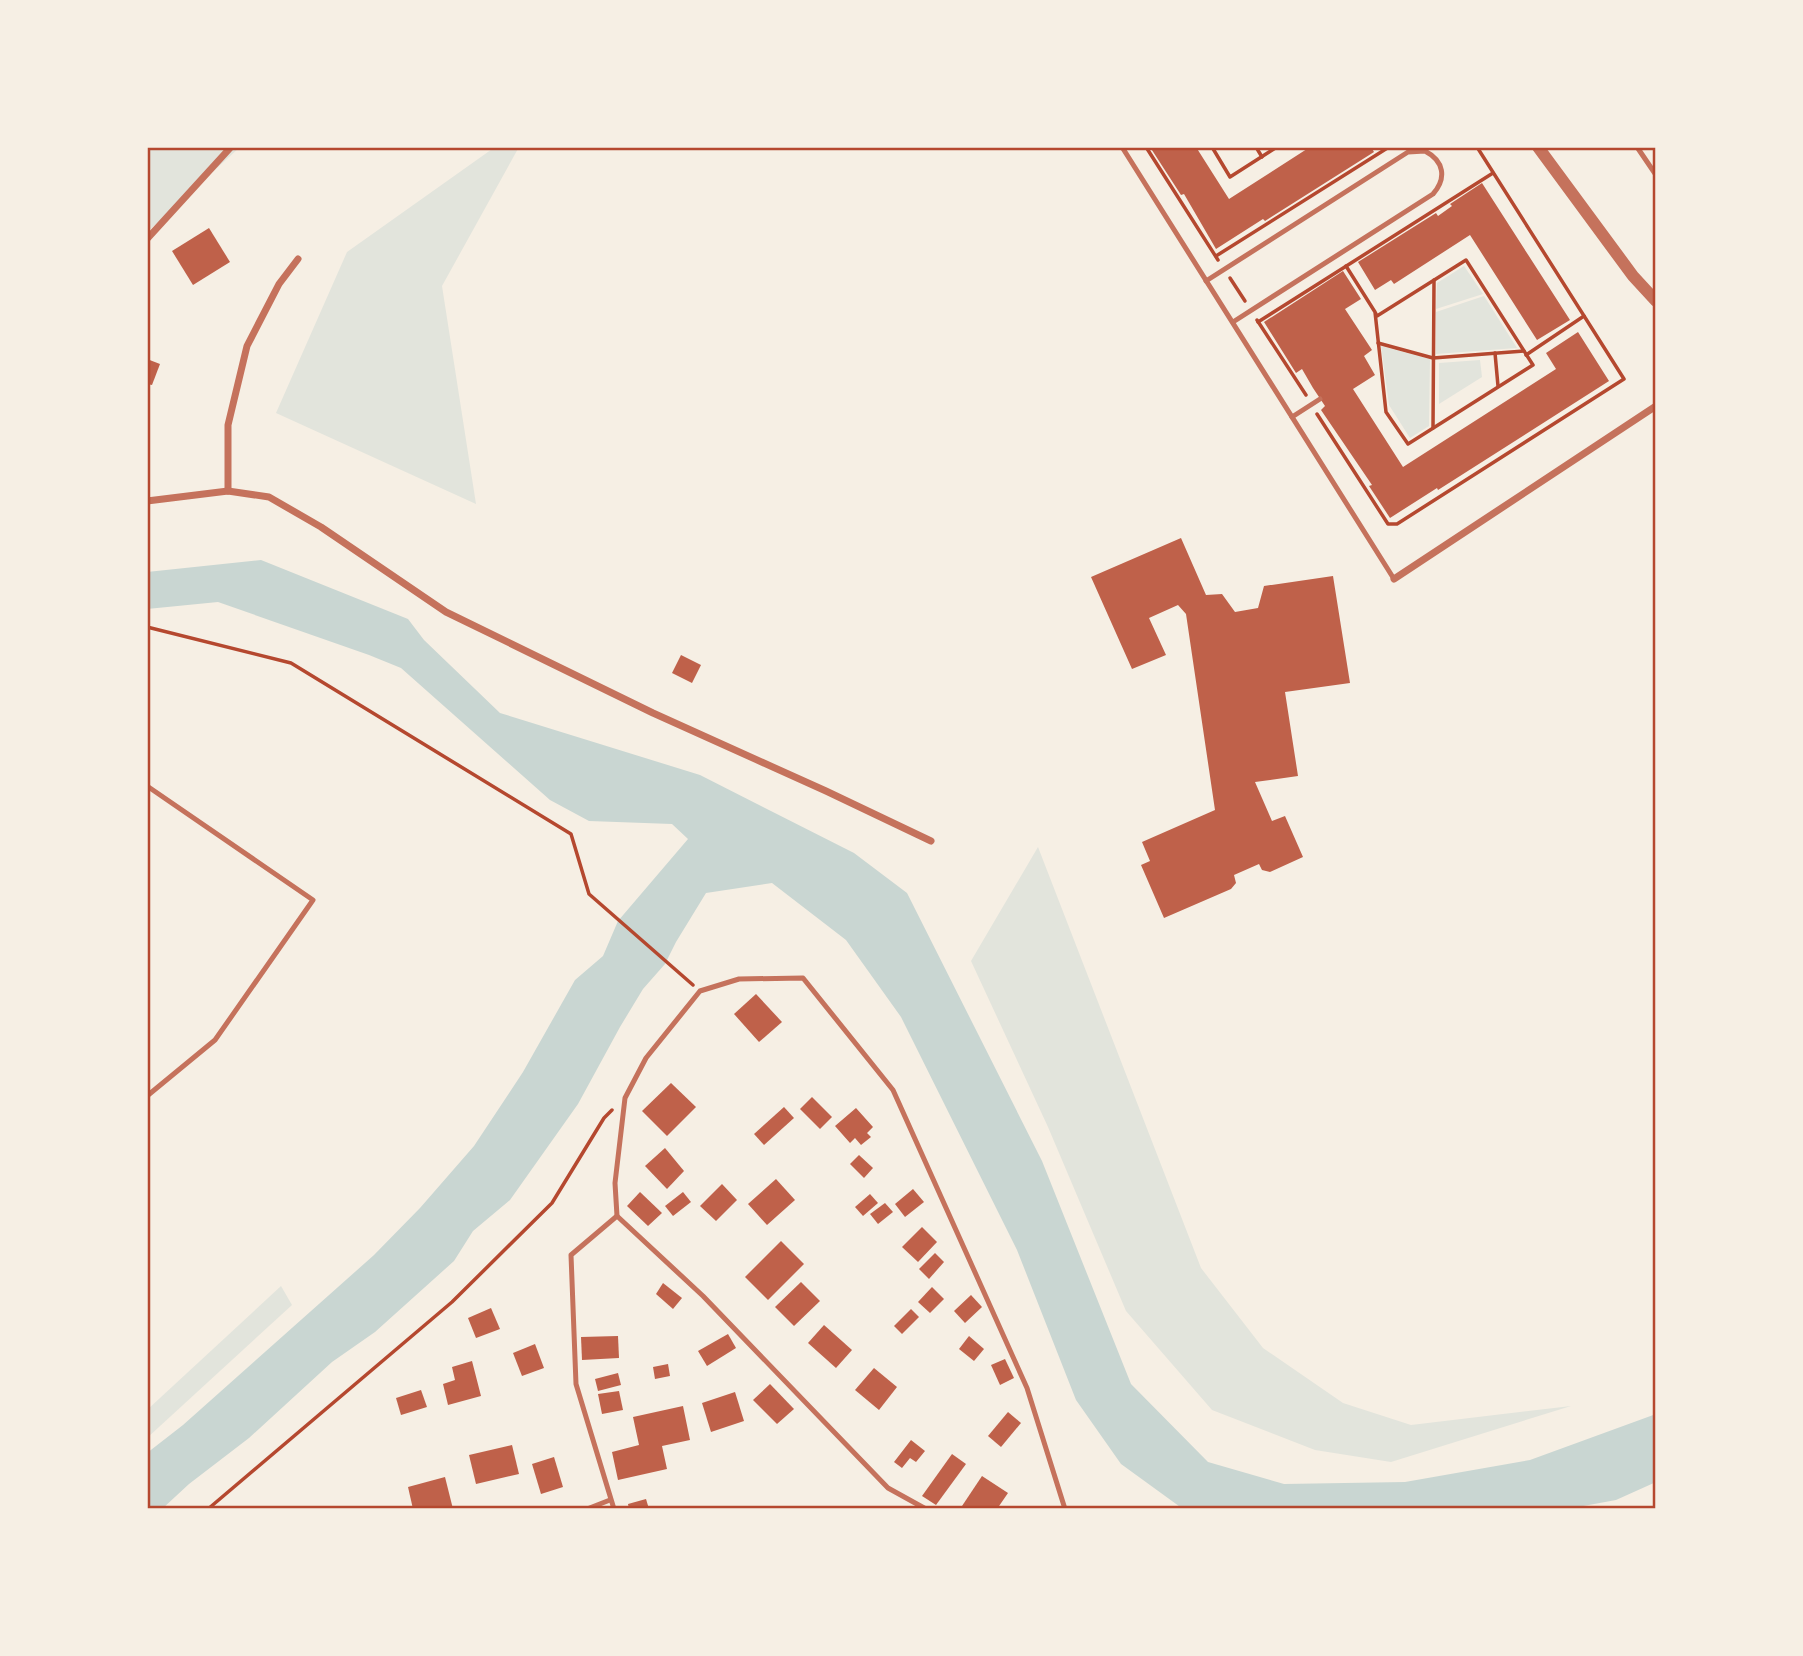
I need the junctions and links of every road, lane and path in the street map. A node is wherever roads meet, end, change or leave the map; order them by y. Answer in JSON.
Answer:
{"nodes":[{"id":1,"x":231,"y":147,"type":"edge"},
{"id":2,"x":1122,"y":147,"type":"edge"},
{"id":3,"x":1146,"y":147,"type":"edge"},
{"id":4,"x":1212,"y":147,"type":"edge"},
{"id":5,"x":1256,"y":147,"type":"edge"},
{"id":6,"x":1277,"y":147,"type":"edge"},
{"id":7,"x":1389,"y":147,"type":"edge"},
{"id":8,"x":1477,"y":147,"type":"edge"},
{"id":9,"x":1538,"y":147,"type":"edge"},
{"id":10,"x":1637,"y":147,"type":"edge"},
{"id":11,"x":1262,"y":157,"type":"junction"},
{"id":12,"x":1493,"y":173,"type":"junction"},
{"id":13,"x":1656,"y":175,"type":"edge"},
{"id":14,"x":147,"y":239,"type":"edge"},
{"id":15,"x":1216,"y":256,"type":"junction"},
{"id":16,"x":298,"y":259,"type":"dead end"},
{"id":17,"x":1346,"y":267,"type":"junction"},
{"id":18,"x":1224,"y":269,"type":"junction"},
{"id":19,"x":1206,"y":281,"type":"junction"},
{"id":20,"x":1434,"y":281,"type":"junction"},
{"id":21,"x":1656,"y":301,"type":"edge"},
{"id":22,"x":1251,"y":311,"type":"junction"},
{"id":23,"x":1375,"y":312,"type":"junction"},
{"id":24,"x":1584,"y":316,"type":"junction"},
{"id":25,"x":1233,"y":322,"type":"junction"},
{"id":26,"x":1258,"y":323,"type":"junction"},
{"id":27,"x":1378,"y":342,"type":"junction"},
{"id":28,"x":1495,"y":353,"type":"junction"},
{"id":29,"x":1525,"y":353,"type":"junction"},
{"id":30,"x":1433,"y":358,"type":"junction"},
{"id":31,"x":1498,"y":387,"type":"junction"},
{"id":32,"x":1320,"y":398,"type":"dead end"},
{"id":33,"x":1311,"y":404,"type":"junction"},
{"id":34,"x":1656,"y":406,"type":"edge"},
{"id":35,"x":1292,"y":416,"type":"junction"},
{"id":36,"x":1433,"y":428,"type":"junction"},
{"id":37,"x":228,"y":491,"type":"junction"},
{"id":38,"x":147,"y":501,"type":"edge"},
{"id":39,"x":1394,"y":579,"type":"joint"},
{"id":40,"x":147,"y":626,"type":"edge"},
{"id":41,"x":147,"y":786,"type":"edge"},
{"id":42,"x":931,"y":841,"type":"dead end"},
{"id":43,"x":700,"y":991,"type":"junction"},
{"id":44,"x":147,"y":1096,"type":"edge"},
{"id":45,"x":625,"y":1098,"type":"junction"},
{"id":46,"x":617,"y":1216,"type":"junction"},
{"id":47,"x":610,"y":1500,"type":"junction"},
{"id":48,"x":208,"y":1509,"type":"edge"},
{"id":49,"x":587,"y":1509,"type":"edge"},
{"id":50,"x":614,"y":1509,"type":"edge"},
{"id":51,"x":926,"y":1509,"type":"edge"},
{"id":52,"x":1065,"y":1509,"type":"edge"}],
"edges":[{"from":1,"to":14,"type":"street"},
{"from":2,"to":19,"type":"lane"},
{"from":3,"to":15,"type":"path"},
{"from":4,"to":11,"type":"path"},
{"from":5,"to":11,"type":"path"},
{"from":6,"to":11,"type":"path"},
{"from":7,"to":15,"type":"path"},
{"from":8,"to":12,"type":"path"},
{"from":9,"to":21,"type":"street"},
{"from":10,"to":13,"type":"lane"},
{"from":12,"to":17,"type":"path"},
{"from":12,"to":24,"type":"path"},
{"from":15,"to":18,"type":"path"},
{"from":16,"to":37,"type":"street"},
{"from":17,"to":23,"type":"path"},
{"from":17,"to":26,"type":"path"},
{"from":18,"to":19,"type":"lane"},
{"from":18,"to":22,"type":"path"},
{"from":18,"to":22,"type":"lane"},
{"from":19,"to":25,"type":"lane"},
{"from":20,"to":23,"type":"path"},
{"from":20,"to":29,"type":"path"},
{"from":20,"to":30,"type":"path"},
{"from":22,"to":25,"type":"lane"},
{"from":22,"to":26,"type":"path"},
{"from":23,"to":27,"type":"path"},
{"from":24,"to":29,"type":"path"},
{"from":24,"to":33,"type":"path"},
{"from":25,"to":35,"type":"lane"},
{"from":26,"to":33,"type":"path"},
{"from":27,"to":30,"type":"path"},
{"from":27,"to":36,"type":"path"},
{"from":28,"to":29,"type":"path"},
{"from":28,"to":30,"type":"path"},
{"from":28,"to":31,"type":"path"},
{"from":29,"to":31,"type":"path"},
{"from":30,"to":36,"type":"path"},
{"from":31,"to":36,"type":"path"},
{"from":32,"to":33,"type":"lane"},
{"from":33,"to":35,"type":"lane"},
{"from":34,"to":39,"type":"street"},
{"from":35,"to":39,"type":"lane"},
{"from":37,"to":38,"type":"street"},
{"from":37,"to":42,"type":"street"},
{"from":40,"to":43,"type":"path"},
{"from":41,"to":44,"type":"lane"},
{"from":43,"to":45,"type":"lane"},
{"from":43,"to":52,"type":"lane"},
{"from":45,"to":46,"type":"lane"},
{"from":45,"to":48,"type":"path"},
{"from":46,"to":47,"type":"lane"},
{"from":46,"to":51,"type":"lane"},
{"from":47,"to":49,"type":"lane"},
{"from":47,"to":50,"type":"lane"}]}
